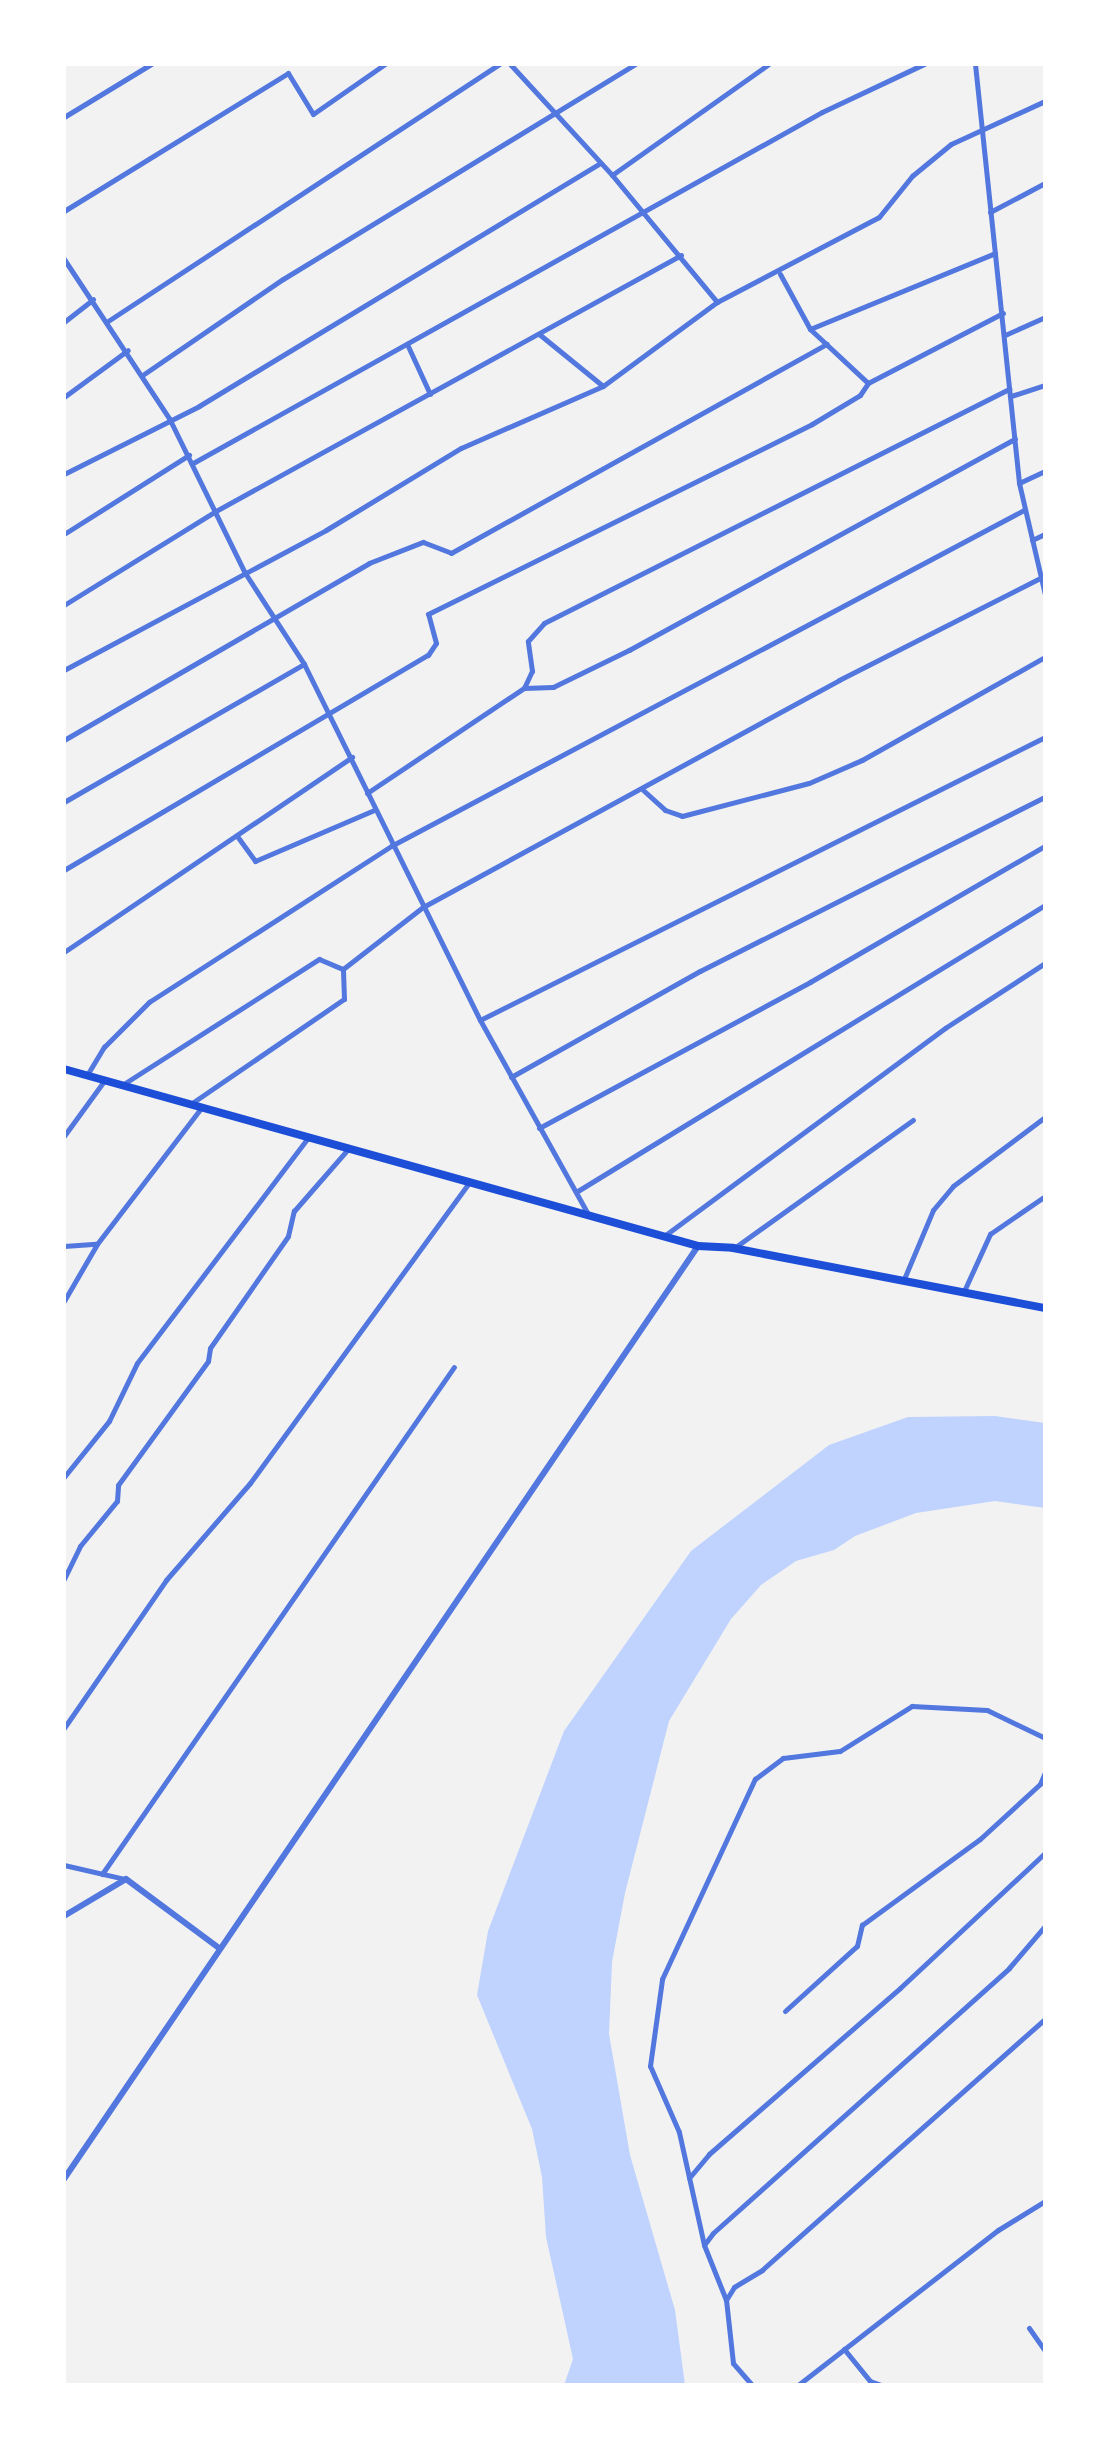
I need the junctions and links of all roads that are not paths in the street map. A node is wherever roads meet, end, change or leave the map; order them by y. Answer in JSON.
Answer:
{"nodes":[{"id":1,"x":151,"y":64,"type":"edge"},
{"id":2,"x":385,"y":64,"type":"edge"},
{"id":3,"x":499,"y":64,"type":"edge"},
{"id":4,"x":510,"y":64,"type":"edge"},
{"id":5,"x":635,"y":64,"type":"edge"},
{"id":6,"x":769,"y":64,"type":"edge"},
{"id":7,"x":924,"y":64,"type":"edge"},
{"id":8,"x":976,"y":65,"type":"edge"},
{"id":9,"x":1045,"y":101,"type":"edge"},
{"id":10,"x":557,"y":116,"type":"junction"},
{"id":11,"x":64,"y":117,"type":"edge"},
{"id":12,"x":979,"y":131,"type":"junction"},
{"id":13,"x":598,"y":164,"type":"junction"},
{"id":14,"x":612,"y":175,"type":"junction"},
{"id":15,"x":1045,"y":183,"type":"edge"},
{"id":16,"x":64,"y":211,"type":"edge"},
{"id":17,"x":643,"y":212,"type":"junction"},
{"id":18,"x":990,"y":212,"type":"junction"},
{"id":19,"x":995,"y":253,"type":"junction"},
{"id":20,"x":681,"y":255,"type":"junction"},
{"id":21,"x":64,"y":259,"type":"edge"},
{"id":22,"x":780,"y":274,"type":"junction"},
{"id":23,"x":93,"y":299,"type":"junction"},
{"id":24,"x":717,"y":302,"type":"junction"},
{"id":25,"x":1003,"y":313,"type":"junction"},
{"id":26,"x":1045,"y":317,"type":"edge"},
{"id":27,"x":108,"y":321,"type":"junction"},
{"id":28,"x":64,"y":322,"type":"edge"},
{"id":29,"x":810,"y":329,"type":"junction"},
{"id":30,"x":539,"y":334,"type":"junction"},
{"id":31,"x":1005,"y":335,"type":"junction"},
{"id":32,"x":407,"y":344,"type":"junction"},
{"id":33,"x":827,"y":344,"type":"junction"},
{"id":34,"x":128,"y":350,"type":"junction"},
{"id":35,"x":144,"y":374,"type":"junction"},
{"id":36,"x":868,"y":383,"type":"junction"},
{"id":37,"x":1045,"y":385,"type":"edge"},
{"id":38,"x":603,"y":386,"type":"junction"},
{"id":39,"x":1010,"y":393,"type":"junction"},
{"id":40,"x":430,"y":394,"type":"junction"},
{"id":41,"x":64,"y":397,"type":"edge"},
{"id":42,"x":169,"y":418,"type":"junction"},
{"id":43,"x":1015,"y":439,"type":"junction"},
{"id":44,"x":189,"y":455,"type":"junction"},
{"id":45,"x":193,"y":463,"type":"junction"},
{"id":46,"x":1045,"y":471,"type":"edge"},
{"id":47,"x":64,"y":474,"type":"edge"},
{"id":48,"x":1019,"y":483,"type":"junction"},
{"id":49,"x":1024,"y":510,"type":"junction"},
{"id":50,"x":214,"y":512,"type":"junction"},
{"id":51,"x":64,"y":534,"type":"edge"},
{"id":52,"x":1045,"y":534,"type":"edge"},
{"id":53,"x":1032,"y":540,"type":"junction"},
{"id":54,"x":245,"y":573,"type":"junction"},
{"id":55,"x":1040,"y":578,"type":"junction"},
{"id":56,"x":1045,"y":595,"type":"edge"},
{"id":57,"x":64,"y":605,"type":"edge"},
{"id":58,"x":273,"y":616,"type":"junction"},
{"id":59,"x":1045,"y":657,"type":"edge"},
{"id":60,"x":304,"y":664,"type":"junction"},
{"id":61,"x":64,"y":670,"type":"edge"},
{"id":62,"x":524,"y":688,"type":"junction"},
{"id":63,"x":330,"y":713,"type":"junction"},
{"id":64,"x":1045,"y":737,"type":"edge"},
{"id":65,"x":64,"y":740,"type":"edge"},
{"id":66,"x":352,"y":757,"type":"junction"},
{"id":67,"x":643,"y":790,"type":"junction"},
{"id":68,"x":367,"y":793,"type":"junction"},
{"id":69,"x":1045,"y":797,"type":"edge"},
{"id":70,"x":64,"y":802,"type":"edge"},
{"id":71,"x":374,"y":810,"type":"junction"},
{"id":72,"x":237,"y":836,"type":"junction"},
{"id":73,"x":391,"y":846,"type":"junction"},
{"id":74,"x":1045,"y":846,"type":"edge"},
{"id":75,"x":64,"y":870,"type":"edge"},
{"id":76,"x":1045,"y":905,"type":"edge"},
{"id":77,"x":423,"y":907,"type":"junction"},
{"id":78,"x":64,"y":952,"type":"edge"},
{"id":79,"x":1045,"y":963,"type":"edge"},
{"id":80,"x":343,"y":969,"type":"junction"},
{"id":81,"x":480,"y":1020,"type":"junction"},
{"id":82,"x":64,"y":1069,"type":"edge"},
{"id":83,"x":87,"y":1076,"type":"junction"},
{"id":84,"x":511,"y":1077,"type":"junction"},
{"id":85,"x":104,"y":1081,"type":"junction"},
{"id":86,"x":121,"y":1085,"type":"junction"},
{"id":87,"x":189,"y":1104,"type":"junction"},
{"id":88,"x":201,"y":1108,"type":"junction"},
{"id":89,"x":1045,"y":1117,"type":"edge"},
{"id":90,"x":913,"y":1120,"type":"dead end"},
{"id":91,"x":539,"y":1128,"type":"junction"},
{"id":92,"x":64,"y":1136,"type":"edge"},
{"id":93,"x":308,"y":1137,"type":"junction"},
{"id":94,"x":349,"y":1148,"type":"junction"},
{"id":95,"x":470,"y":1182,"type":"junction"},
{"id":96,"x":576,"y":1192,"type":"junction"},
{"id":97,"x":1045,"y":1196,"type":"edge"},
{"id":98,"x":588,"y":1215,"type":"junction"},
{"id":99,"x":664,"y":1236,"type":"junction"},
{"id":100,"x":97,"y":1244,"type":"junction"},
{"id":101,"x":64,"y":1246,"type":"edge"},
{"id":102,"x":698,"y":1246,"type":"junction"},
{"id":103,"x":733,"y":1248,"type":"junction"},
{"id":104,"x":904,"y":1279,"type":"junction"},
{"id":105,"x":964,"y":1291,"type":"junction"},
{"id":106,"x":64,"y":1301,"type":"edge"},
{"id":107,"x":1045,"y":1308,"type":"edge"},
{"id":108,"x":454,"y":1367,"type":"dead end"},
{"id":109,"x":64,"y":1477,"type":"edge"},
{"id":110,"x":64,"y":1579,"type":"edge"},
{"id":111,"x":64,"y":1728,"type":"edge"},
{"id":112,"x":1045,"y":1738,"type":"edge"},
{"id":113,"x":1045,"y":1772,"type":"edge"},
{"id":114,"x":1045,"y":1853,"type":"edge"},
{"id":115,"x":64,"y":1865,"type":"edge"},
{"id":116,"x":102,"y":1874,"type":"junction"},
{"id":117,"x":126,"y":1879,"type":"junction"},
{"id":118,"x":64,"y":1916,"type":"edge"},
{"id":119,"x":1045,"y":1926,"type":"edge"},
{"id":120,"x":219,"y":1948,"type":"junction"},
{"id":121,"x":785,"y":2011,"type":"dead end"},
{"id":122,"x":1045,"y":2019,"type":"edge"},
{"id":123,"x":64,"y":2179,"type":"edge"},
{"id":124,"x":689,"y":2179,"type":"junction"},
{"id":125,"x":1045,"y":2201,"type":"edge"},
{"id":126,"x":704,"y":2245,"type":"junction"},
{"id":127,"x":726,"y":2300,"type":"junction"},
{"id":128,"x":1029,"y":2328,"type":"dead end"},
{"id":129,"x":844,"y":2349,"type":"junction"},
{"id":130,"x":1045,"y":2351,"type":"edge"},
{"id":131,"x":867,"y":2383,"type":"edge"},
{"id":132,"x":752,"y":2385,"type":"edge"},
{"id":133,"x":798,"y":2385,"type":"edge"},
{"id":134,"x":881,"y":2385,"type":"edge"}],
"edges":[{"from":1,"to":11,"type":"street"},
{"from":2,"to":16,"type":"street"},
{"from":3,"to":27,"type":"street"},
{"from":4,"to":10,"type":"street"},
{"from":5,"to":10,"type":"street"},
{"from":6,"to":14,"type":"street"},
{"from":7,"to":17,"type":"street"},
{"from":8,"to":12,"type":"street"},
{"from":9,"to":12,"type":"street"},
{"from":10,"to":13,"type":"street"},
{"from":10,"to":35,"type":"street"},
{"from":12,"to":18,"type":"street"},
{"from":12,"to":22,"type":"street"},
{"from":13,"to":14,"type":"street"},
{"from":13,"to":42,"type":"street"},
{"from":14,"to":17,"type":"street"},
{"from":15,"to":18,"type":"street"},
{"from":17,"to":20,"type":"street"},
{"from":17,"to":32,"type":"street"},
{"from":18,"to":19,"type":"street"},
{"from":19,"to":25,"type":"street"},
{"from":19,"to":29,"type":"street"},
{"from":20,"to":24,"type":"street"},
{"from":20,"to":30,"type":"street"},
{"from":21,"to":23,"type":"street"},
{"from":22,"to":24,"type":"street"},
{"from":22,"to":29,"type":"street"},
{"from":23,"to":27,"type":"street"},
{"from":23,"to":28,"type":"street"},
{"from":24,"to":38,"type":"street"},
{"from":25,"to":31,"type":"street"},
{"from":25,"to":36,"type":"street"},
{"from":26,"to":31,"type":"street"},
{"from":27,"to":34,"type":"street"},
{"from":29,"to":33,"type":"street"},
{"from":30,"to":38,"type":"street"},
{"from":30,"to":40,"type":"street"},
{"from":31,"to":39,"type":"street"},
{"from":32,"to":40,"type":"street"},
{"from":32,"to":45,"type":"street"},
{"from":33,"to":36,"type":"street"},
{"from":33,"to":58,"type":"street"},
{"from":34,"to":35,"type":"street"},
{"from":34,"to":41,"type":"street"},
{"from":35,"to":42,"type":"street"},
{"from":36,"to":63,"type":"street"},
{"from":37,"to":39,"type":"street"},
{"from":38,"to":54,"type":"street"},
{"from":39,"to":43,"type":"street"},
{"from":39,"to":62,"type":"street"},
{"from":40,"to":50,"type":"street"},
{"from":42,"to":44,"type":"street"},
{"from":42,"to":47,"type":"street"},
{"from":43,"to":48,"type":"street"},
{"from":43,"to":62,"type":"street"},
{"from":44,"to":45,"type":"street"},
{"from":44,"to":51,"type":"street"},
{"from":45,"to":50,"type":"street"},
{"from":46,"to":48,"type":"street"},
{"from":48,"to":49,"type":"street"},
{"from":49,"to":53,"type":"street"},
{"from":49,"to":73,"type":"street"},
{"from":50,"to":54,"type":"street"},
{"from":50,"to":57,"type":"street"},
{"from":52,"to":53,"type":"street"},
{"from":53,"to":55,"type":"street"},
{"from":54,"to":58,"type":"street"},
{"from":54,"to":61,"type":"street"},
{"from":55,"to":56,"type":"street"},
{"from":55,"to":67,"type":"street"},
{"from":58,"to":60,"type":"street"},
{"from":58,"to":65,"type":"street"},
{"from":59,"to":67,"type":"street"},
{"from":60,"to":63,"type":"street"},
{"from":60,"to":70,"type":"street"},
{"from":62,"to":68,"type":"street"},
{"from":63,"to":66,"type":"street"},
{"from":63,"to":75,"type":"street"},
{"from":64,"to":81,"type":"street"},
{"from":66,"to":68,"type":"street"},
{"from":66,"to":72,"type":"street"},
{"from":67,"to":77,"type":"street"},
{"from":68,"to":71,"type":"street"},
{"from":69,"to":84,"type":"street"},
{"from":71,"to":72,"type":"street"},
{"from":71,"to":73,"type":"street"},
{"from":72,"to":78,"type":"street"},
{"from":73,"to":77,"type":"street"},
{"from":73,"to":83,"type":"street"},
{"from":74,"to":91,"type":"street"},
{"from":76,"to":96,"type":"street"},
{"from":77,"to":80,"type":"street"},
{"from":77,"to":81,"type":"street"},
{"from":79,"to":99,"type":"street"},
{"from":80,"to":86,"type":"street"},
{"from":80,"to":87,"type":"street"},
{"from":81,"to":84,"type":"street"},
{"from":82,"to":83,"type":"highway"},
{"from":83,"to":85,"type":"highway"},
{"from":84,"to":91,"type":"street"},
{"from":85,"to":86,"type":"highway"},
{"from":85,"to":92,"type":"street"},
{"from":86,"to":87,"type":"highway"},
{"from":87,"to":88,"type":"highway"},
{"from":88,"to":93,"type":"highway"},
{"from":88,"to":100,"type":"street"},
{"from":89,"to":104,"type":"street"},
{"from":90,"to":103,"type":"street"},
{"from":91,"to":96,"type":"street"},
{"from":93,"to":94,"type":"highway"},
{"from":93,"to":109,"type":"street"},
{"from":94,"to":95,"type":"highway"},
{"from":94,"to":110,"type":"street"},
{"from":95,"to":98,"type":"highway"},
{"from":95,"to":111,"type":"street"},
{"from":96,"to":98,"type":"street"},
{"from":97,"to":105,"type":"street"},
{"from":98,"to":99,"type":"highway"},
{"from":99,"to":102,"type":"highway"},
{"from":100,"to":101,"type":"street"},
{"from":100,"to":106,"type":"street"},
{"from":102,"to":103,"type":"highway"},
{"from":102,"to":120,"type":"street"},
{"from":103,"to":104,"type":"highway"},
{"from":104,"to":105,"type":"highway"},
{"from":105,"to":107,"type":"highway"},
{"from":108,"to":116,"type":"street"},
{"from":112,"to":124,"type":"street"},
{"from":113,"to":121,"type":"street"},
{"from":114,"to":124,"type":"street"},
{"from":115,"to":116,"type":"street"},
{"from":116,"to":117,"type":"street"},
{"from":117,"to":118,"type":"street"},
{"from":117,"to":120,"type":"street"},
{"from":119,"to":126,"type":"street"},
{"from":120,"to":123,"type":"street"},
{"from":122,"to":127,"type":"street"},
{"from":124,"to":126,"type":"street"},
{"from":125,"to":129,"type":"street"},
{"from":126,"to":127,"type":"street"},
{"from":127,"to":132,"type":"street"},
{"from":128,"to":130,"type":"street"},
{"from":129,"to":131,"type":"street"},
{"from":129,"to":133,"type":"street"},
{"from":131,"to":134,"type":"street"}]}
